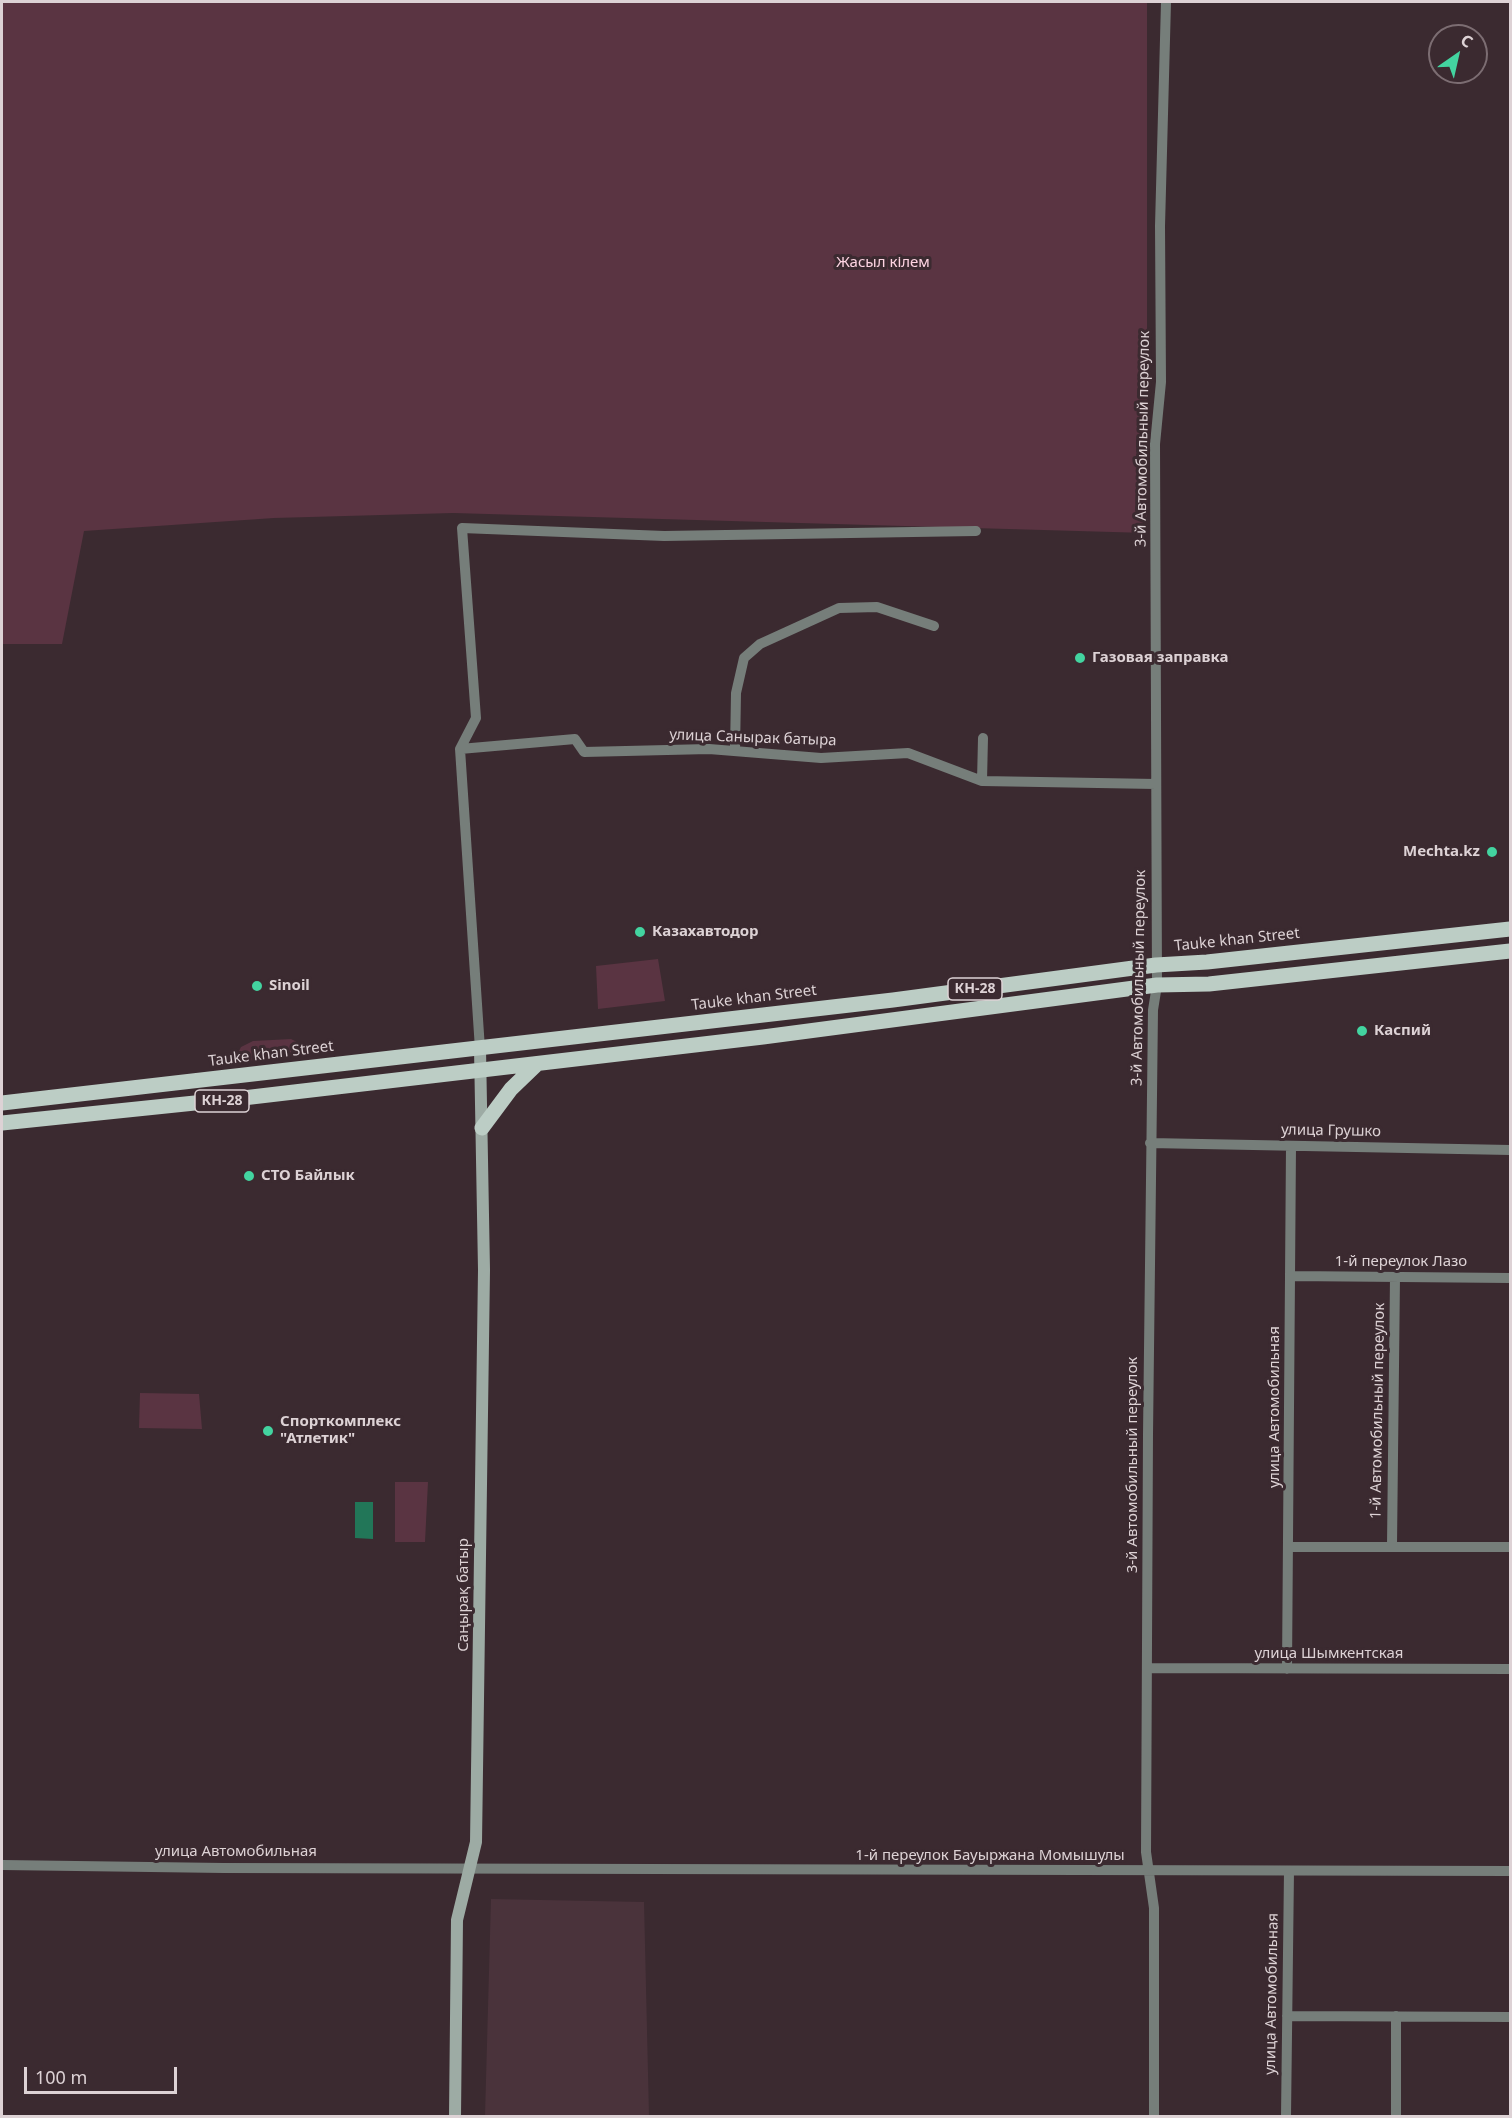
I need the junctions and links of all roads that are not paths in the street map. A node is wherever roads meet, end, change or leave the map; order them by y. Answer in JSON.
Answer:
{"nodes":[{"id":1,"x":1166,"y":2,"type":"edge"},
{"id":2,"x":976,"y":531,"type":"dead end"},
{"id":3,"x":934,"y":626,"type":"dead end"},
{"id":4,"x":983,"y":738,"type":"dead end"},
{"id":5,"x":460,"y":749,"type":"junction"},
{"id":6,"x":735,"y":751,"type":"junction"},
{"id":7,"x":982,"y":781,"type":"junction"},
{"id":8,"x":1156,"y":784,"type":"junction"},
{"id":9,"x":1510,"y":929,"type":"edge"},
{"id":10,"x":1510,"y":951,"type":"edge"},
{"id":11,"x":1156,"y":965,"type":"junction"},
{"id":12,"x":1157,"y":985,"type":"junction"},
{"id":13,"x":480,"y":1049,"type":"junction"},
{"id":14,"x":537,"y":1064,"type":"junction"},
{"id":15,"x":482,"y":1071,"type":"junction"},
{"id":16,"x":2,"y":1103,"type":"edge"},
{"id":17,"x":2,"y":1123,"type":"edge"},
{"id":18,"x":482,"y":1128,"type":"junction"},
{"id":19,"x":1150,"y":1143,"type":"junction"},
{"id":20,"x":1292,"y":1146,"type":"junction"},
{"id":21,"x":1510,"y":1150,"type":"edge"},
{"id":22,"x":1291,"y":1276,"type":"junction"},
{"id":23,"x":1395,"y":1277,"type":"junction"},
{"id":24,"x":1510,"y":1278,"type":"edge"},
{"id":25,"x":1392,"y":1545,"type":"junction"},
{"id":26,"x":1289,"y":1546,"type":"junction"},
{"id":27,"x":1510,"y":1547,"type":"edge"},
{"id":28,"x":1147,"y":1668,"type":"junction"},
{"id":29,"x":1287,"y":1669,"type":"junction"},
{"id":30,"x":1510,"y":1670,"type":"edge"},
{"id":31,"x":2,"y":1864,"type":"edge"},
{"id":32,"x":470,"y":1868,"type":"junction"},
{"id":33,"x":1289,"y":1871,"type":"junction"},
{"id":34,"x":1510,"y":1871,"type":"edge"},
{"id":35,"x":1150,"y":1872,"type":"junction"},
{"id":36,"x":1287,"y":2016,"type":"junction"},
{"id":37,"x":1396,"y":2016,"type":"junction"},
{"id":38,"x":1510,"y":2017,"type":"edge"},
{"id":39,"x":455,"y":2116,"type":"edge"},
{"id":40,"x":1154,"y":2116,"type":"edge"},
{"id":41,"x":1286,"y":2116,"type":"edge"},
{"id":42,"x":1396,"y":2116,"type":"edge"}],
"edges":[{"from":1,"to":8,"type":"street","name":"3-й Автомобильный переулок"},
{"from":2,"to":5,"type":"street"},
{"from":3,"to":6,"type":"street"},
{"from":4,"to":7,"type":"street"},
{"from":5,"to":6,"type":"street","name":"улица Санырак батыра"},
{"from":5,"to":13,"type":"street"},
{"from":6,"to":7,"type":"street","name":"улица Санырак батыра"},
{"from":7,"to":8,"type":"street","name":"улица Санырак батыра"},
{"from":8,"to":11,"type":"street","name":"3-й Автомобильный переулок"},
{"from":9,"to":11,"type":"main road","name":"Tauke khan Street","number":"КН-28"},
{"from":10,"to":12,"type":"main road","number":"КН-28"},
{"from":11,"to":12,"type":"street","name":"3-й Автомобильный переулок"},
{"from":11,"to":13,"type":"main road","name":"Tauke khan Street","number":"КН-28"},
{"from":12,"to":14,"type":"main road","number":"КН-28"},
{"from":12,"to":19,"type":"street","name":"3-й Автомобильный переулок"},
{"from":13,"to":15,"type":"street","name":"Саңырақ батыр"},
{"from":13,"to":16,"type":"main road","name":"Tauke khan Street","number":"КН-28"},
{"from":14,"to":15,"type":"main road","number":"КН-28"},
{"from":14,"to":18,"type":"main road"},
{"from":15,"to":17,"type":"main road","number":"КН-28"},
{"from":15,"to":18,"type":"street","name":"Саңырақ батыр"},
{"from":18,"to":32,"type":"street","name":"Саңырақ батыр"},
{"from":19,"to":20,"type":"street","name":"улица Грушко"},
{"from":19,"to":28,"type":"street","name":"3-й Автомобильный переулок"},
{"from":20,"to":21,"type":"street","name":"улица Грушко"},
{"from":20,"to":22,"type":"street","name":"улица Автомобильная"},
{"from":22,"to":23,"type":"street","name":"1-й переулок Лазо"},
{"from":22,"to":26,"type":"street","name":"улица Автомобильная"},
{"from":23,"to":24,"type":"street","name":"1-й переулок Лазо"},
{"from":23,"to":25,"type":"street","name":"1-й Автомобильный переулок"},
{"from":25,"to":26,"type":"street"},
{"from":25,"to":27,"type":"street"},
{"from":26,"to":29,"type":"street","name":"улица Автомобильная"},
{"from":28,"to":29,"type":"street","name":"улица Шымкентская"},
{"from":28,"to":35,"type":"street","name":"3-й Автомобильный переулок"},
{"from":29,"to":30,"type":"street","name":"улица Шымкентская"},
{"from":31,"to":32,"type":"street","name":"улица Автомобильная"},
{"from":32,"to":35,"type":"street","name":"1-й переулок Бауыржана Момышулы"},
{"from":32,"to":39,"type":"street","name":"Саңырақ батыр"},
{"from":33,"to":34,"type":"street","name":"1-й переулок Бауыржана Момышулы"},
{"from":33,"to":35,"type":"street","name":"1-й переулок Бауыржана Момышулы"},
{"from":33,"to":36,"type":"street","name":"улица Автомобильная"},
{"from":35,"to":40,"type":"street","name":"3-й Автомобильный переулок"},
{"from":36,"to":37,"type":"street"},
{"from":36,"to":41,"type":"street","name":"улица Автомобильная"},
{"from":37,"to":38,"type":"street"},
{"from":37,"to":42,"type":"street"}]}
